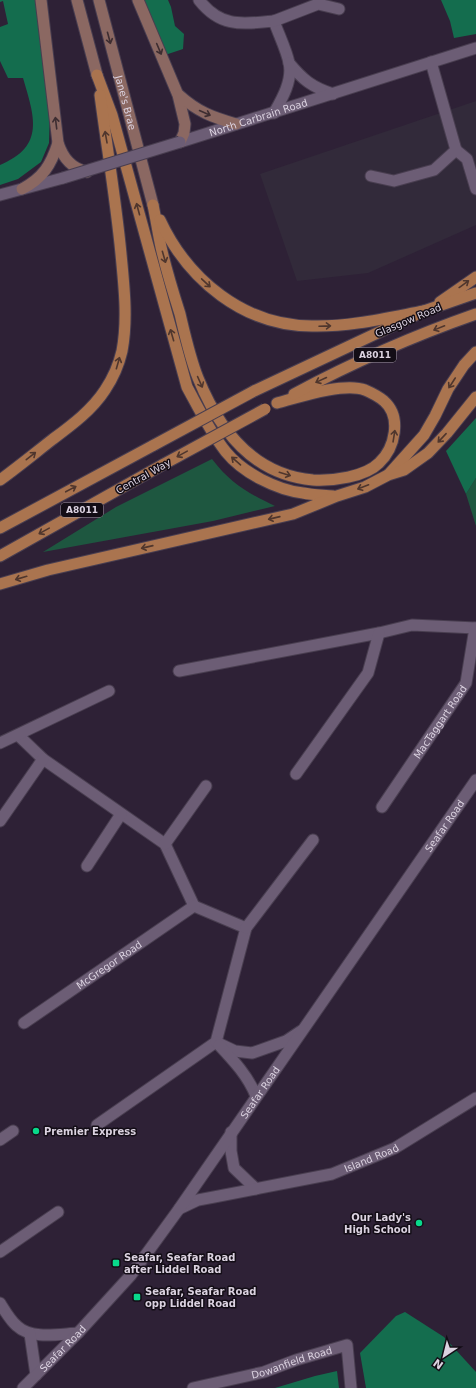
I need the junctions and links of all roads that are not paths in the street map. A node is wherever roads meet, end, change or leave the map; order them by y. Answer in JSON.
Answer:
{"nodes":[{"id":1,"x":41,"y":0,"type":"edge"},
{"id":2,"x":77,"y":0,"type":"edge"},
{"id":3,"x":100,"y":0,"type":"edge"},
{"id":4,"x":138,"y":0,"type":"edge"},
{"id":5,"x":199,"y":0,"type":"edge"},
{"id":6,"x":339,"y":9,"type":"dead end"},
{"id":7,"x":274,"y":21,"type":"junction"},
{"id":8,"x":476,"y":48,"type":"edge"},
{"id":9,"x":431,"y":62,"type":"junction"},
{"id":10,"x":289,"y":63,"type":"junction"},
{"id":11,"x":97,"y":75,"type":"junction"},
{"id":12,"x":333,"y":94,"type":"junction"},
{"id":13,"x":178,"y":95,"type":"junction"},
{"id":14,"x":274,"y":113,"type":"junction"},
{"id":15,"x":236,"y":124,"type":"junction"},
{"id":16,"x":180,"y":142,"type":"junction"},
{"id":17,"x":58,"y":143,"type":"junction"},
{"id":18,"x":456,"y":150,"type":"junction"},
{"id":19,"x":87,"y":172,"type":"junction"},
{"id":20,"x":371,"y":176,"type":"dead end"},
{"id":21,"x":39,"y":185,"type":"junction"},
{"id":22,"x":22,"y":189,"type":"junction"},
{"id":23,"x":476,"y":189,"type":"edge"},
{"id":24,"x":0,"y":195,"type":"edge"},
{"id":25,"x":0,"y":203,"type":"edge"},
{"id":26,"x":154,"y":205,"type":"junction"},
{"id":27,"x":476,"y":277,"type":"edge"},
{"id":28,"x":476,"y":293,"type":"edge"},
{"id":29,"x":427,"y":310,"type":"junction"},
{"id":30,"x":476,"y":314,"type":"edge"},
{"id":31,"x":476,"y":352,"type":"edge"},
{"id":32,"x":476,"y":397,"type":"edge"},
{"id":33,"x":277,"y":403,"type":"junction"},
{"id":34,"x":265,"y":409,"type":"joint"},
{"id":35,"x":388,"y":475,"type":"junction"},
{"id":36,"x":0,"y":480,"type":"edge"},
{"id":37,"x":337,"y":496,"type":"junction"},
{"id":38,"x":0,"y":528,"type":"edge"},
{"id":39,"x":0,"y":556,"type":"edge"},
{"id":40,"x":0,"y":584,"type":"edge"},
{"id":41,"x":476,"y":628,"type":"edge"},
{"id":42,"x":379,"y":633,"type":"junction"},
{"id":43,"x":179,"y":671,"type":"dead end"},
{"id":44,"x":110,"y":691,"type":"dead end"},
{"id":45,"x":18,"y":735,"type":"junction"},
{"id":46,"x":0,"y":743,"type":"edge"},
{"id":47,"x":43,"y":759,"type":"junction"},
{"id":48,"x":296,"y":774,"type":"dead end"},
{"id":49,"x":476,"y":780,"type":"edge"},
{"id":50,"x":206,"y":786,"type":"dead end"},
{"id":51,"x":382,"y":807,"type":"dead end"},
{"id":52,"x":121,"y":814,"type":"junction"},
{"id":53,"x":0,"y":820,"type":"edge"},
{"id":54,"x":313,"y":840,"type":"dead end"},
{"id":55,"x":165,"y":844,"type":"junction"},
{"id":56,"x":87,"y":866,"type":"dead end"},
{"id":57,"x":194,"y":906,"type":"junction"},
{"id":58,"x":246,"y":928,"type":"junction"},
{"id":59,"x":24,"y":1023,"type":"dead end"},
{"id":60,"x":301,"y":1031,"type":"junction"},
{"id":61,"x":216,"y":1042,"type":"junction"},
{"id":62,"x":256,"y":1096,"type":"junction"},
{"id":63,"x":476,"y":1098,"type":"edge"},
{"id":64,"x":97,"y":1125,"type":"dead end"},
{"id":65,"x":13,"y":1131,"type":"dead end"},
{"id":66,"x":231,"y":1132,"type":"junction"},
{"id":67,"x":0,"y":1140,"type":"edge"},
{"id":68,"x":256,"y":1189,"type":"junction"},
{"id":69,"x":179,"y":1209,"type":"junction"},
{"id":70,"x":58,"y":1212,"type":"dead end"},
{"id":71,"x":0,"y":1252,"type":"edge"},
{"id":72,"x":0,"y":1303,"type":"edge"},
{"id":73,"x":78,"y":1333,"type":"junction"},
{"id":74,"x":30,"y":1334,"type":"junction"},
{"id":75,"x":36,"y":1375,"type":"junction"},
{"id":76,"x":23,"y":1388,"type":"edge"},
{"id":77,"x":193,"y":1388,"type":"edge"},
{"id":78,"x":351,"y":1388,"type":"edge"}],
"edges":[{"from":17,"to":1,"type":"main road","one_way":true},
{"from":2,"to":11,"type":"main road"},
{"from":3,"to":26,"type":"main road","name":"Jane's Brae","one_way":true},
{"from":4,"to":13,"type":"main road","one_way":true},
{"from":5,"to":7,"type":"street"},
{"from":6,"to":7,"type":"street"},
{"from":7,"to":10,"type":"street"},
{"from":8,"to":9,"type":"street","name":"North Carbrain Road"},
{"from":9,"to":12,"type":"street","name":"North Carbrain Road"},
{"from":9,"to":18,"type":"street"},
{"from":10,"to":12,"type":"street"},
{"from":10,"to":14,"type":"street"},
{"from":36,"to":11,"type":"main road","one_way":true},
{"from":37,"to":11,"type":"main road","one_way":true},
{"from":12,"to":14,"type":"street","name":"North Carbrain Road"},
{"from":13,"to":15,"type":"main road","one_way":true},
{"from":13,"to":16,"type":"main road"},
{"from":14,"to":15,"type":"street","name":"North Carbrain Road"},
{"from":15,"to":16,"type":"street","name":"North Carbrain Road"},
{"from":16,"to":19,"type":"street","name":"North Carbrain Road","bridge":true},
{"from":17,"to":19,"type":"main road"},
{"from":17,"to":22,"type":"main road"},
{"from":18,"to":20,"type":"street"},
{"from":18,"to":23,"type":"street"},
{"from":19,"to":21,"type":"street","name":"North Carbrain Road","bridge":true},
{"from":21,"to":22,"type":"street","name":"North Carbrain Road"},
{"from":21,"to":25,"type":"street","name":"North Carbrain Road"},
{"from":22,"to":24,"type":"street","name":"North Carbrain Road"},
{"from":26,"to":29,"type":"main road","one_way":true},
{"from":26,"to":33,"type":"main road","one_way":true},
{"from":29,"to":27,"type":"main road","one_way":true},
{"from":28,"to":29,"type":"main road","name":"Glasgow Road","number":"A8011"},
{"from":38,"to":29,"type":"main road","name":"Glasgow Road","number":"A8011","one_way":true,"bridge":true},
{"from":30,"to":33,"type":"main road","name":"Glasgow Road","number":"A8011","one_way":true},
{"from":31,"to":35,"type":"main road","one_way":true},
{"from":32,"to":35,"type":"main road","one_way":true},
{"from":33,"to":34,"type":"main road","name":"Glasgow Road","number":"A8011"},
{"from":34,"to":39,"type":"main road","name":"Central Way","number":"A8011","one_way":true,"bridge":true},
{"from":35,"to":37,"type":"main road","one_way":true},
{"from":37,"to":40,"type":"main road","one_way":true},
{"from":41,"to":42,"type":"street","name":"MacTaggart Road"},
{"from":41,"to":51,"type":"street","name":"MacTaggart Road"},
{"from":42,"to":43,"type":"street","name":"MacTaggart Road"},
{"from":42,"to":48,"type":"street"},
{"from":44,"to":45,"type":"street"},
{"from":45,"to":46,"type":"street"},
{"from":45,"to":47,"type":"street"},
{"from":47,"to":52,"type":"street"},
{"from":47,"to":53,"type":"street"},
{"from":49,"to":60,"type":"street","name":"Seafar Road"},
{"from":50,"to":55,"type":"street"},
{"from":52,"to":55,"type":"street"},
{"from":52,"to":56,"type":"street"},
{"from":54,"to":58,"type":"street"},
{"from":55,"to":57,"type":"street"},
{"from":57,"to":58,"type":"street"},
{"from":57,"to":59,"type":"street","name":"McGregor Road"},
{"from":58,"to":61,"type":"street"},
{"from":60,"to":61,"type":"street"},
{"from":60,"to":62,"type":"street","name":"Seafar Road"},
{"from":61,"to":62,"type":"street"},
{"from":61,"to":64,"type":"street"},
{"from":62,"to":66,"type":"street","name":"Seafar Road"},
{"from":63,"to":68,"type":"street","name":"Island Road"},
{"from":65,"to":67,"type":"street"},
{"from":66,"to":68,"type":"street"},
{"from":66,"to":69,"type":"street","name":"Seafar Road"},
{"from":68,"to":69,"type":"street","name":"Island Road"},
{"from":69,"to":73,"type":"street","name":"Seafar Road"},
{"from":70,"to":71,"type":"street"},
{"from":72,"to":74,"type":"street"},
{"from":73,"to":74,"type":"street"},
{"from":73,"to":75,"type":"street","name":"Seafar Road"},
{"from":74,"to":75,"type":"street"},
{"from":75,"to":76,"type":"street","name":"Seafar Road"},
{"from":77,"to":78,"type":"street","name":"Dowanfield Road"}]}
